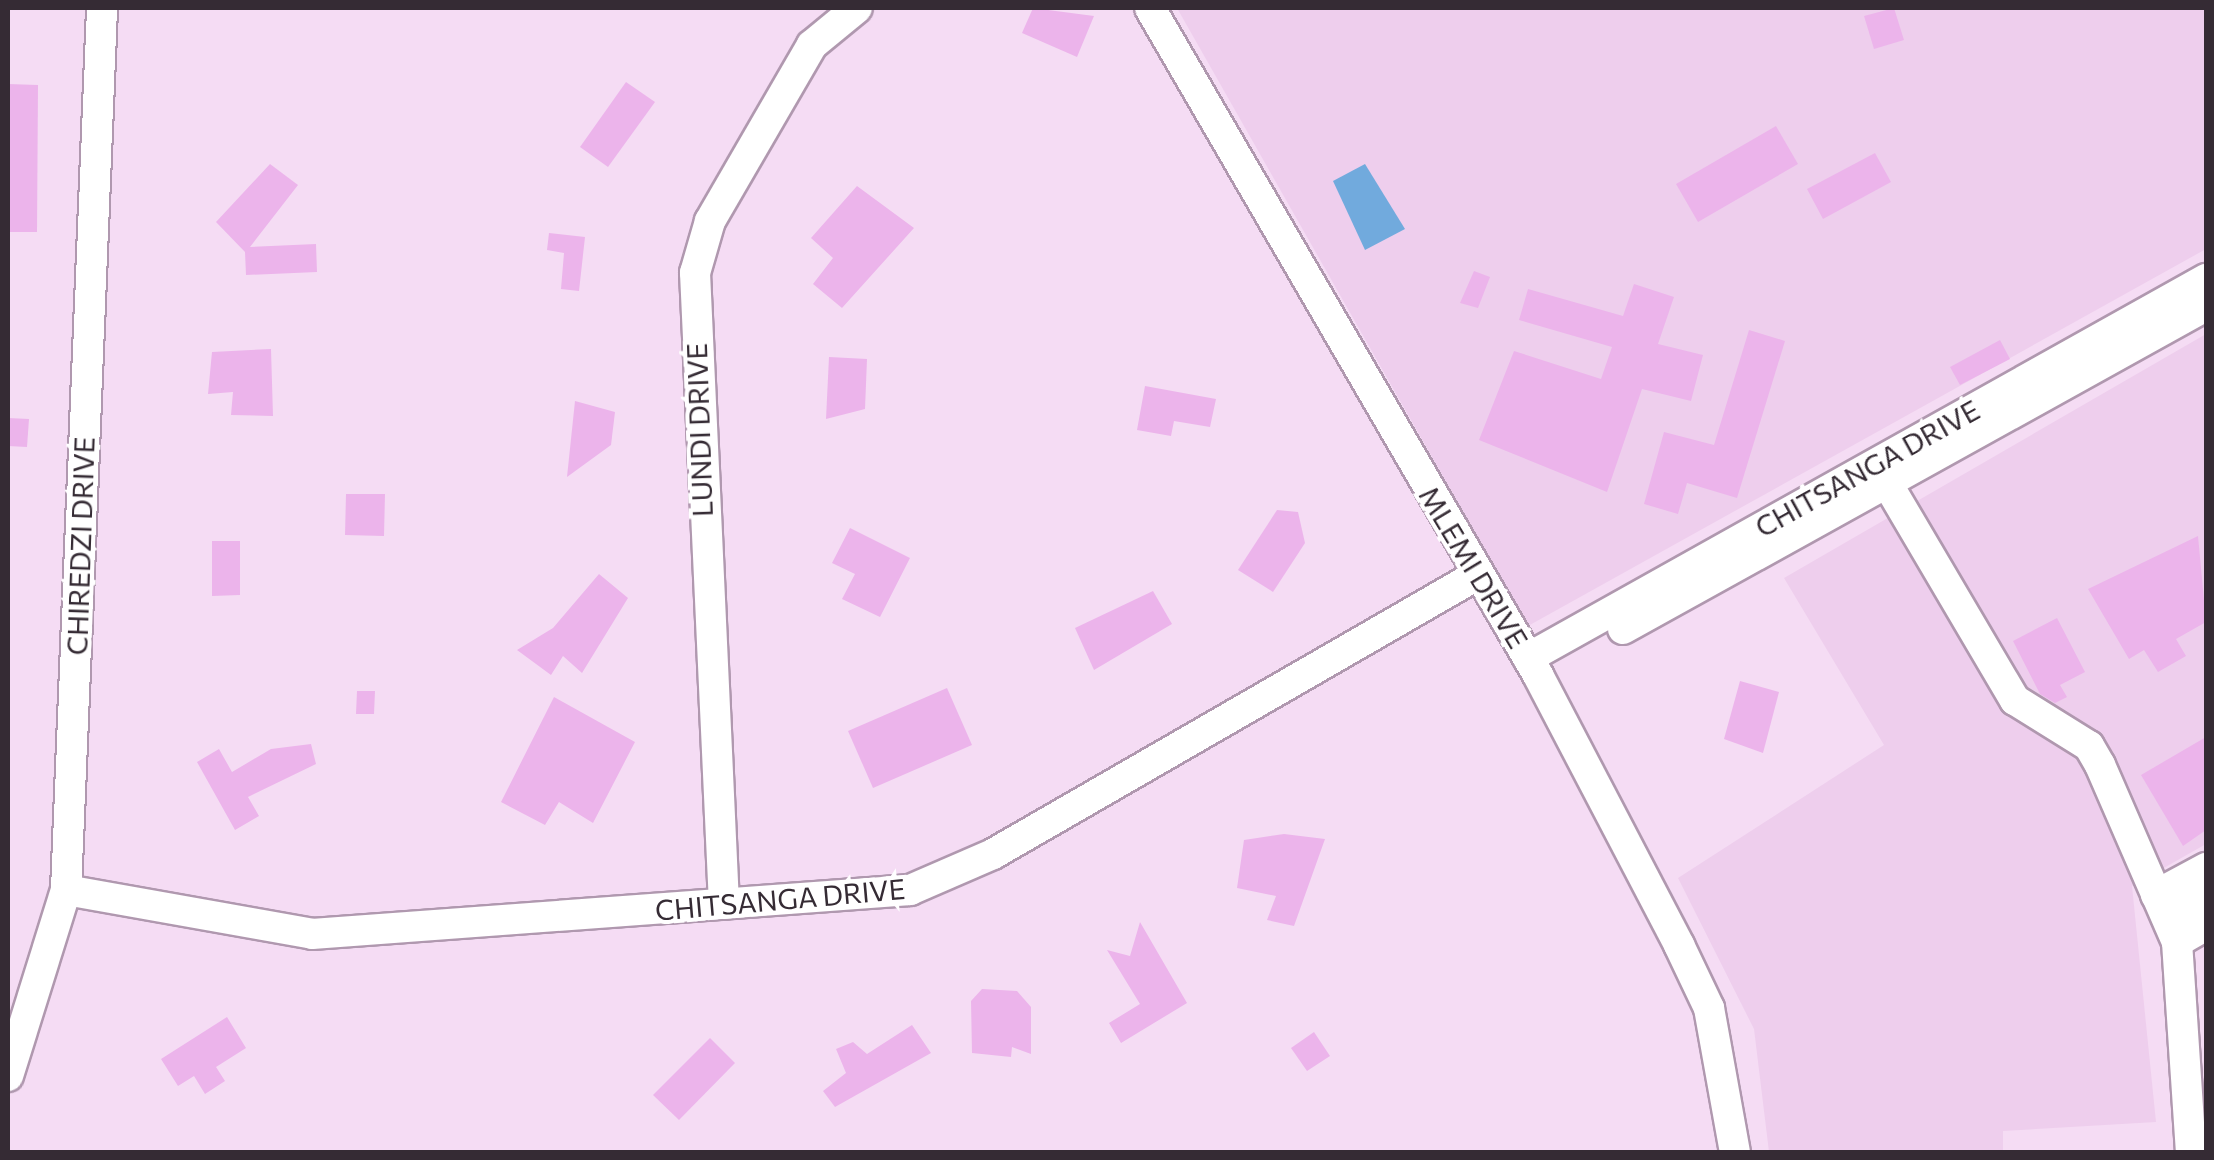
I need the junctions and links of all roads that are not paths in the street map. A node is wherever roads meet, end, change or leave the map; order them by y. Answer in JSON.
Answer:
{"nodes":[{"id":1,"x":102,"y":8,"type":"edge"},
{"id":2,"x":857,"y":8,"type":"edge"},
{"id":3,"x":1150,"y":8,"type":"edge"},
{"id":4,"x":2206,"y":279,"type":"edge"},
{"id":5,"x":2206,"y":306,"type":"edge"},
{"id":6,"x":1887,"y":483,"type":"junction"},
{"id":7,"x":1477,"y":575,"type":"junction"},
{"id":8,"x":1533,"y":667,"type":"junction"},
{"id":9,"x":2206,"y":868,"type":"edge"},
{"id":10,"x":66,"y":890,"type":"junction"},
{"id":11,"x":2206,"y":898,"type":"edge"},
{"id":12,"x":724,"y":904,"type":"junction"},
{"id":13,"x":2160,"y":904,"type":"junction"},
{"id":14,"x":2206,"y":926,"type":"edge"},
{"id":15,"x":2177,"y":942,"type":"junction"},
{"id":16,"x":8,"y":1076,"type":"edge"},
{"id":17,"x":1735,"y":1152,"type":"edge"},
{"id":18,"x":2191,"y":1152,"type":"edge"}],
"edges":[{"from":1,"to":10,"type":"street","name":"CHIREDZI DRIVE"},
{"from":2,"to":12,"type":"street","name":"LUNDI DRIVE"},
{"from":3,"to":7,"type":"street","name":"MLEMI DRIVE"},
{"from":4,"to":8,"type":"street","name":"CHITSANGA DRIVE"},
{"from":5,"to":6,"type":"street"},
{"from":6,"to":8,"type":"street"},
{"from":6,"to":13,"type":"street"},
{"from":7,"to":8,"type":"street","name":"MLEMI DRIVE"},
{"from":7,"to":12,"type":"street","name":"CHITSANGA DRIVE"},
{"from":8,"to":17,"type":"street","name":"MLEMI DRIVE"},
{"from":9,"to":13,"type":"street"},
{"from":10,"to":12,"type":"street","name":"CHITSANGA DRIVE"},
{"from":10,"to":16,"type":"street","name":"CHIREDZI DRIVE"},
{"from":11,"to":13,"type":"street"},
{"from":13,"to":15,"type":"street"},
{"from":14,"to":15,"type":"street"},
{"from":15,"to":18,"type":"street"}]}
